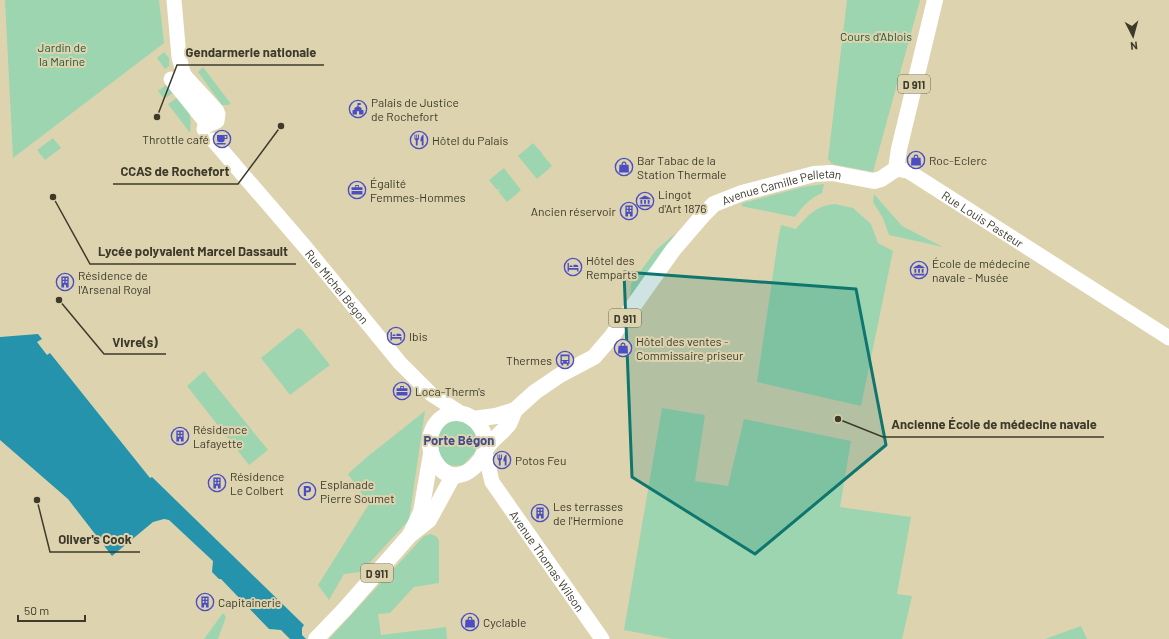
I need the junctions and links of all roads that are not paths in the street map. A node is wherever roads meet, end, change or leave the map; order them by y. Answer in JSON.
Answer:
{"nodes":[{"id":1,"x":174,"y":0,"type":"edge"},
{"id":2,"x":935,"y":0,"type":"edge"},
{"id":3,"x":896,"y":169,"type":"junction"},
{"id":4,"x":1169,"y":338,"type":"edge"},
{"id":5,"x":431,"y":394,"type":"junction"},
{"id":6,"x":515,"y":410,"type":"junction"},
{"id":7,"x":466,"y":416,"type":"junction"},
{"id":8,"x":436,"y":422,"type":"junction"},
{"id":9,"x":486,"y":450,"type":"junction"},
{"id":10,"x":431,"y":454,"type":"junction"},
{"id":11,"x":460,"y":474,"type":"junction"},
{"id":12,"x":492,"y":482,"type":"junction"},
{"id":13,"x":410,"y":535,"type":"junction"},
{"id":14,"x":322,"y":633,"type":"edge"},
{"id":15,"x":602,"y":639,"type":"edge"}],
"edges":[{"from":1,"to":5,"type":"street","name":"Rue Michel Bégon"},
{"from":2,"to":3,"type":"main road","number":"D 911"},
{"from":3,"to":4,"type":"street","name":"Rue Louis Pasteur"},
{"from":3,"to":6,"type":"main road","name":"Avenue Camille Pelletan","number":"D 911"},
{"from":5,"to":7,"type":"street","name":"Rue Michel Bégon"},
{"from":5,"to":8,"type":"street"},
{"from":6,"to":7,"type":"main road","name":"Avenue Camille Pelletan","number":"D 911"},
{"from":6,"to":9,"type":"main road","name":"Avenue Camille Pelletan","number":"D 911"},
{"from":7,"to":8,"type":"main road"},
{"from":7,"to":9,"type":"main road"},
{"from":8,"to":10,"type":"main road"},
{"from":9,"to":11,"type":"main road"},
{"from":9,"to":12,"type":"street","name":"Avenue Thomas Wilson"},
{"from":10,"to":11,"type":"main road"},
{"from":10,"to":13,"type":"main road","number":"D 911"},
{"from":11,"to":12,"type":"street","name":"Avenue Thomas Wilson"},
{"from":11,"to":13,"type":"main road","number":"D 911"},
{"from":12,"to":15,"type":"street","name":"Avenue Thomas Wilson"},
{"from":13,"to":14,"type":"main road","number":"D 911"}]}
